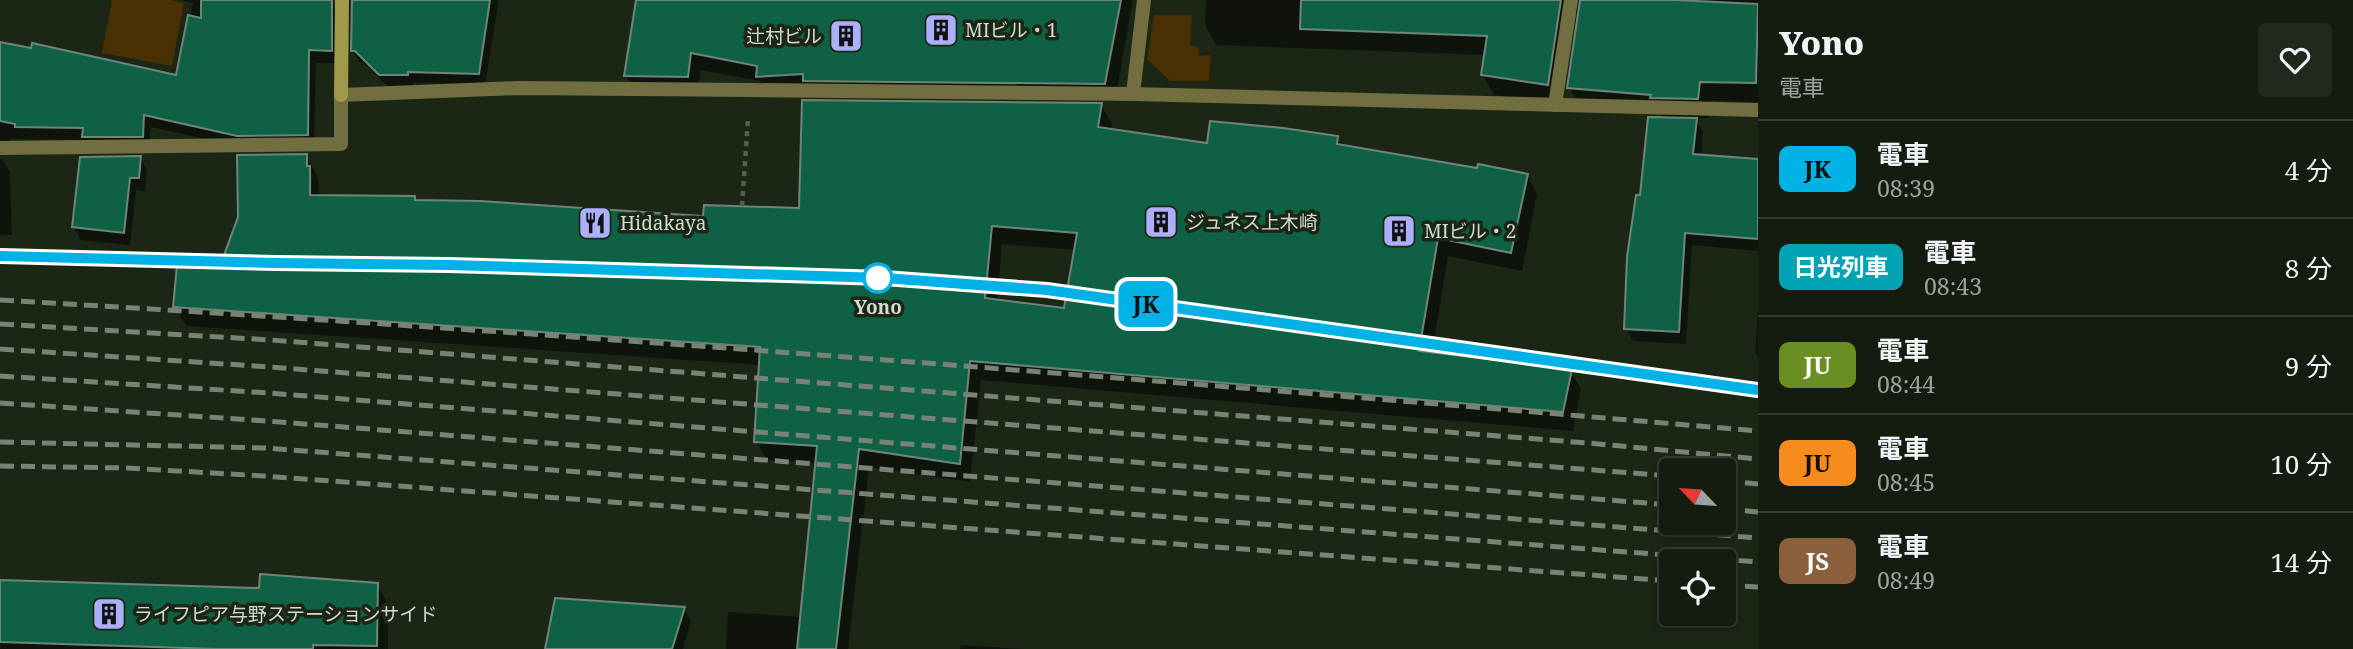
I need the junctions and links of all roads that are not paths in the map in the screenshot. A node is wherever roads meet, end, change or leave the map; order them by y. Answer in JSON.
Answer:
{"nodes":[{"id":1,"x":342,"y":0,"type":"edge"},
{"id":2,"x":1144,"y":0,"type":"edge"},
{"id":3,"x":1571,"y":0,"type":"edge"},
{"id":4,"x":1133,"y":94,"type":"junction"},
{"id":5,"x":341,"y":95,"type":"junction"},
{"id":6,"x":1555,"y":105,"type":"junction"},
{"id":7,"x":1758,"y":110,"type":"edge"},
{"id":8,"x":0,"y":148,"type":"edge"}],
"edges":[{"from":1,"to":5,"type":"main road"},
{"from":2,"to":4,"type":"street"},
{"from":3,"to":6,"type":"street"},
{"from":4,"to":5,"type":"street"},
{"from":4,"to":6,"type":"street"},
{"from":5,"to":8,"type":"street"},
{"from":6,"to":7,"type":"street"}]}
